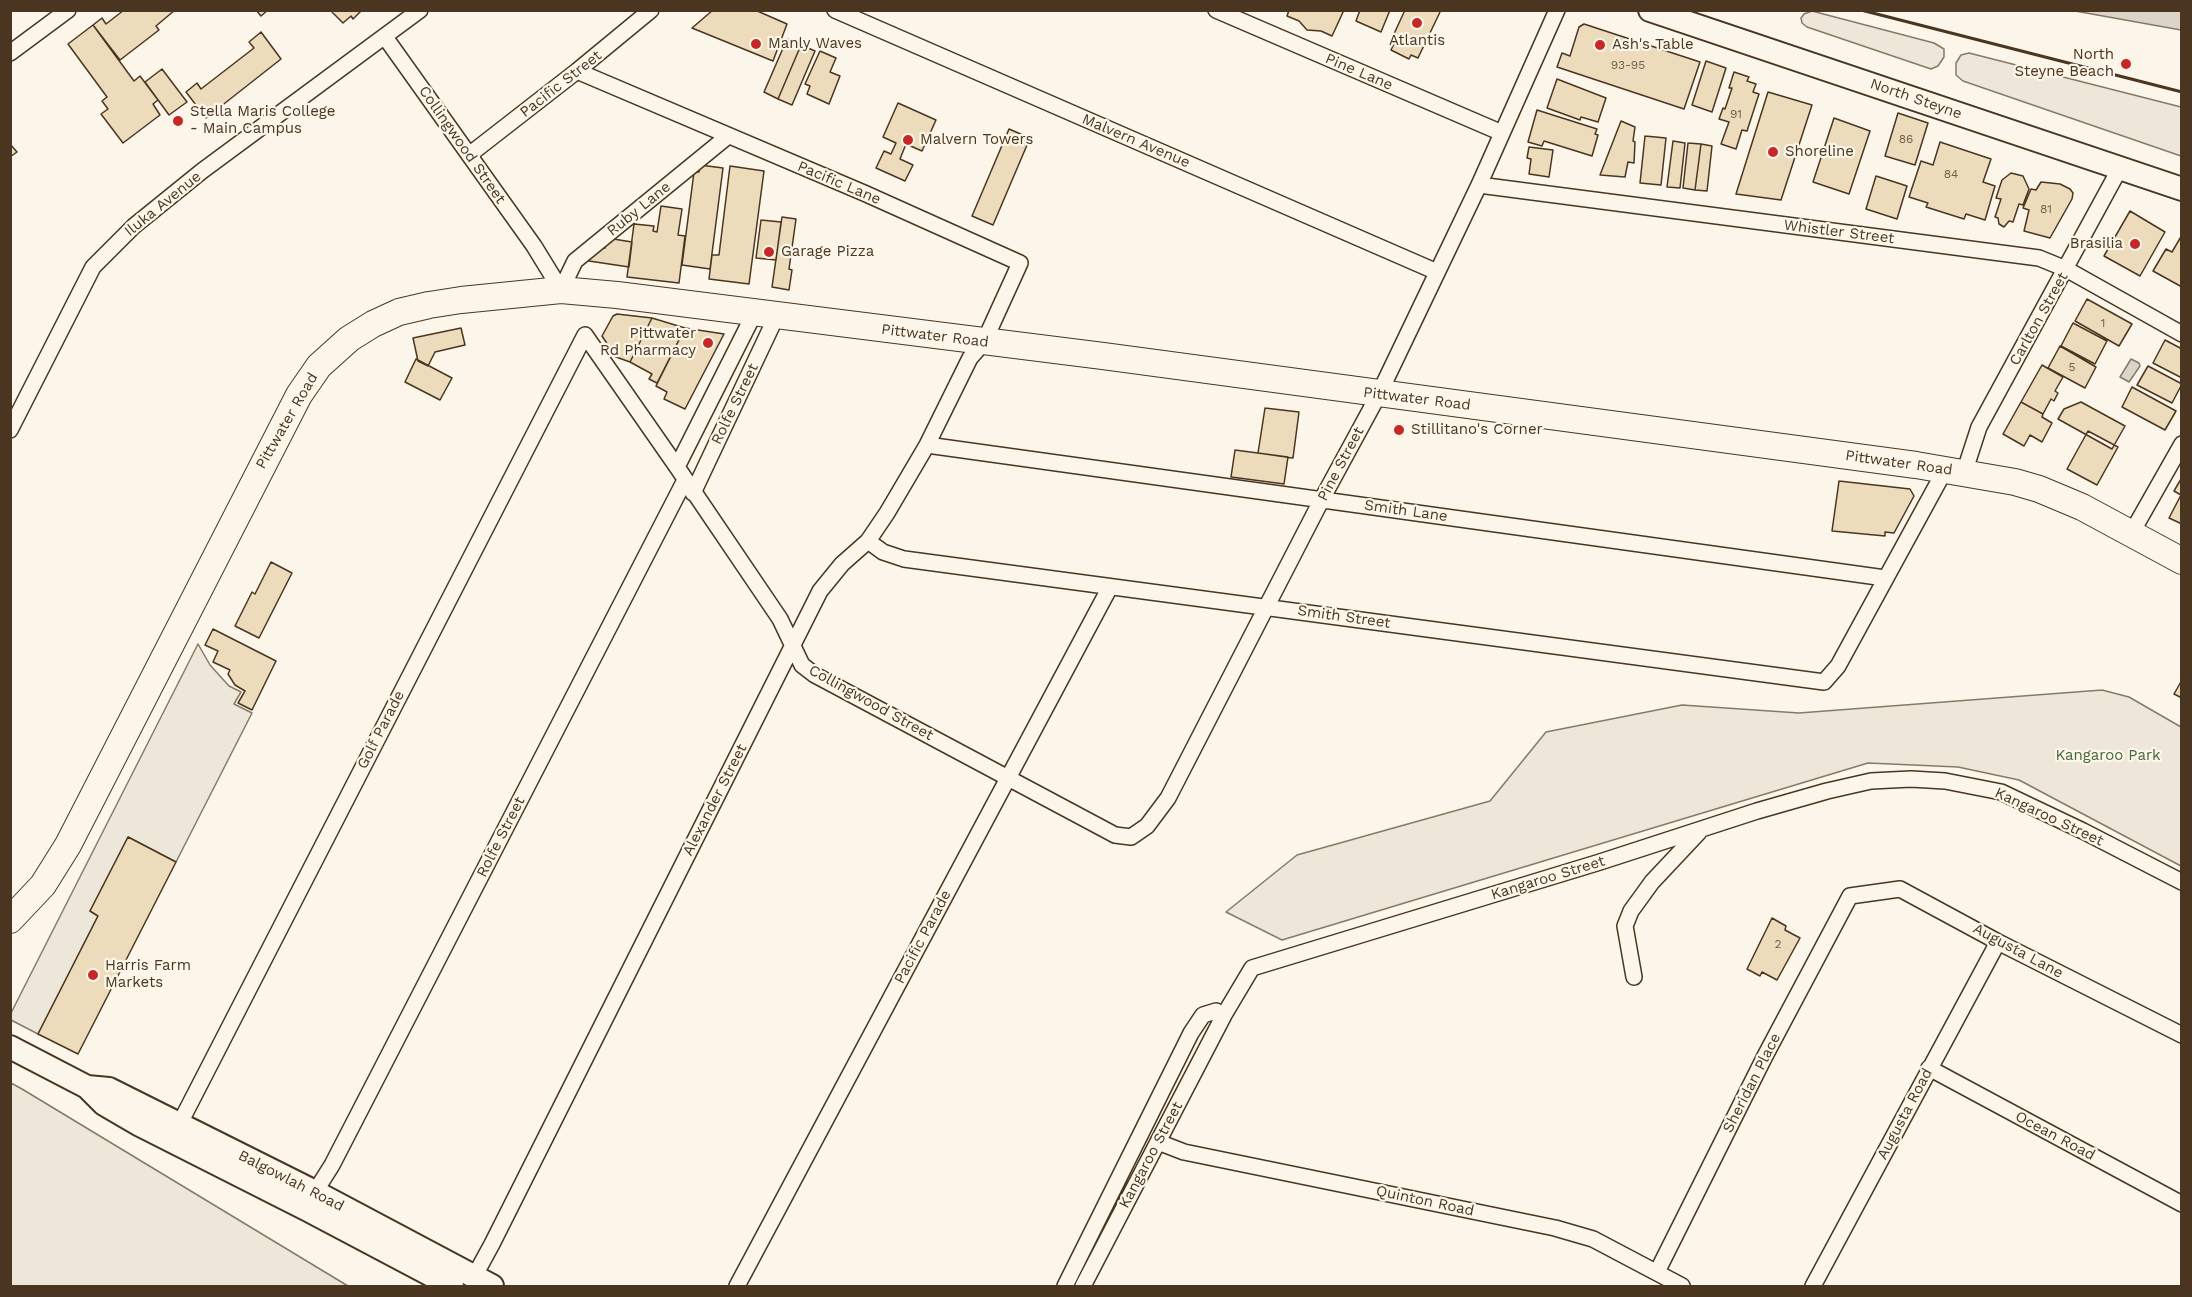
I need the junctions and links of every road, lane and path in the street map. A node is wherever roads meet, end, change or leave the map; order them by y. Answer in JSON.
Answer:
{"nodes":[{"id":1,"x":68,"y":10,"type":"edge"},
{"id":2,"x":420,"y":10,"type":"edge"},
{"id":3,"x":651,"y":10,"type":"edge"},
{"id":4,"x":835,"y":10,"type":"edge"},
{"id":5,"x":1216,"y":10,"type":"edge"},
{"id":6,"x":1557,"y":10,"type":"edge"},
{"id":7,"x":1650,"y":10,"type":"edge"},
{"id":8,"x":385,"y":37,"type":"junction"},
{"id":9,"x":10,"y":53,"type":"edge"},
{"id":10,"x":578,"y":71,"type":"junction"},
{"id":11,"x":1502,"y":134,"type":"junction"},
{"id":12,"x":728,"y":135,"type":"junction"},
{"id":13,"x":469,"y":155,"type":"junction"},
{"id":14,"x":2120,"y":168,"type":"junction"},
{"id":15,"x":1479,"y":185,"type":"junction"},
{"id":16,"x":2181,"y":189,"type":"edge"},
{"id":17,"x":2066,"y":270,"type":"junction"},
{"id":18,"x":1437,"y":272,"type":"junction"},
{"id":19,"x":561,"y":290,"type":"junction"},
{"id":20,"x":766,"y":314,"type":"junction"},
{"id":21,"x":2181,"y":334,"type":"edge"},
{"id":22,"x":585,"y":335,"type":"joint"},
{"id":23,"x":984,"y":342,"type":"junction"},
{"id":24,"x":1379,"y":394,"type":"junction"},
{"id":25,"x":10,"y":430,"type":"edge"},
{"id":26,"x":2181,"y":444,"type":"edge"},
{"id":27,"x":927,"y":445,"type":"junction"},
{"id":28,"x":1954,"y":471,"type":"junction"},
{"id":29,"x":685,"y":480,"type":"junction"},
{"id":30,"x":1322,"y":499,"type":"junction"},
{"id":31,"x":2131,"y":534,"type":"junction"},
{"id":32,"x":868,"y":541,"type":"junction"},
{"id":33,"x":2181,"y":561,"type":"edge"},
{"id":34,"x":1885,"y":578,"type":"junction"},
{"id":35,"x":1110,"y":587,"type":"junction"},
{"id":36,"x":1267,"y":607,"type":"junction"},
{"id":37,"x":792,"y":646,"type":"junction"},
{"id":38,"x":1824,"y":682,"type":"joint"},
{"id":39,"x":1008,"y":777,"type":"junction"},
{"id":40,"x":1701,"y":829,"type":"junction"},
{"id":41,"x":1131,"y":837,"type":"joint"},
{"id":42,"x":2181,"y":882,"type":"edge"},
{"id":43,"x":1850,"y":896,"type":"joint"},
{"id":44,"x":10,"y":920,"type":"edge"},
{"id":45,"x":1998,"y":942,"type":"junction"},
{"id":46,"x":1634,"y":977,"type":"dead end"},
{"id":47,"x":1224,"y":1015,"type":"junction"},
{"id":48,"x":2181,"y":1035,"type":"edge"},
{"id":49,"x":14,"y":1046,"type":"edge"},
{"id":50,"x":1929,"y":1068,"type":"junction"},
{"id":51,"x":87,"y":1086,"type":"junction"},
{"id":52,"x":178,"y":1125,"type":"junction"},
{"id":53,"x":1158,"y":1142,"type":"junction"},
{"id":54,"x":315,"y":1192,"type":"junction"},
{"id":55,"x":2181,"y":1204,"type":"edge"},
{"id":56,"x":420,"y":1268,"type":"junction"},
{"id":57,"x":1656,"y":1272,"type":"junction"},
{"id":58,"x":483,"y":1282,"type":"edge"},
{"id":59,"x":435,"y":1287,"type":"edge"},
{"id":60,"x":452,"y":1287,"type":"edge"},
{"id":61,"x":736,"y":1287,"type":"edge"},
{"id":62,"x":1065,"y":1287,"type":"edge"},
{"id":63,"x":1083,"y":1287,"type":"edge"},
{"id":64,"x":1682,"y":1287,"type":"edge"},
{"id":65,"x":1813,"y":1287,"type":"edge"}],
"edges":[{"from":1,"to":9,"type":"street"},
{"from":2,"to":8,"type":"street"},
{"from":3,"to":10,"type":"street","name":"Pacific Street"},
{"from":4,"to":18,"type":"street","name":"Malvern Avenue"},
{"from":5,"to":11,"type":"street","name":"Pine Lane"},
{"from":6,"to":11,"type":"street","name":"Pine Street"},
{"from":7,"to":14,"type":"main road","name":"North Steyne"},
{"from":8,"to":13,"type":"street","name":"Collingwood Street"},
{"from":8,"to":25,"type":"street","name":"Iluka Avenue"},
{"from":10,"to":12,"type":"street","name":"Pacific Lane"},
{"from":10,"to":13,"type":"street","name":"Pacific Street"},
{"from":11,"to":15,"type":"street","name":"Pine Street"},
{"from":12,"to":19,"type":"street","name":"Ruby Lane"},
{"from":12,"to":23,"type":"street","name":"Pacific Lane"},
{"from":13,"to":19,"type":"street","name":"Collingwood Street"},
{"from":14,"to":16,"type":"main road","name":"North Steyne"},
{"from":14,"to":17,"type":"street","name":"Carlton Street"},
{"from":15,"to":17,"type":"street","name":"Whistler Street"},
{"from":15,"to":18,"type":"street","name":"Pine Street"},
{"from":17,"to":21,"type":"street","name":"Whistler Street"},
{"from":17,"to":28,"type":"street","name":"Carlton Street"},
{"from":18,"to":24,"type":"street","name":"Pine Street"},
{"from":19,"to":20,"type":"main road","name":"Pittwater Road"},
{"from":19,"to":44,"type":"main road","name":"Pittwater Road"},
{"from":20,"to":23,"type":"main road","name":"Pittwater Road"},
{"from":20,"to":29,"type":"street","name":"Rolfe Street"},
{"from":20,"to":29,"type":"street","name":"Rolfe Street"},
{"from":22,"to":29,"type":"street","name":"Collingwood Street"},
{"from":22,"to":52,"type":"street","name":"Golf Parade"},
{"from":23,"to":24,"type":"main road","name":"Pittwater Road"},
{"from":23,"to":27,"type":"street","name":"Alexander Street"},
{"from":24,"to":28,"type":"main road","name":"Pittwater Road"},
{"from":24,"to":30,"type":"street","name":"Pine Street"},
{"from":26,"to":31,"type":"street"},
{"from":27,"to":30,"type":"street","name":"Smith Lane"},
{"from":27,"to":32,"type":"street","name":"Alexander Street"},
{"from":28,"to":31,"type":"main road","name":"Pittwater Road"},
{"from":28,"to":34,"type":"street","name":"Carlton Street"},
{"from":29,"to":37,"type":"street","name":"Collingwood Street"},
{"from":29,"to":54,"type":"street","name":"Rolfe Street"},
{"from":30,"to":34,"type":"street","name":"Smith Lane"},
{"from":30,"to":36,"type":"street","name":"Pine Street"},
{"from":31,"to":33,"type":"main road","name":"Pittwater Road"},
{"from":32,"to":35,"type":"street","name":"Smith Street"},
{"from":32,"to":37,"type":"street","name":"Alexander Street"},
{"from":34,"to":38,"type":"street","name":"Carlton Street"},
{"from":35,"to":36,"type":"street","name":"Smith Street"},
{"from":35,"to":39,"type":"street","name":"Pacific Parade"},
{"from":36,"to":38,"type":"street","name":"Smith Street"},
{"from":36,"to":41,"type":"street","name":"Pine Street"},
{"from":37,"to":39,"type":"street","name":"Collingwood Street"},
{"from":37,"to":58,"type":"street","name":"Alexander Street"},
{"from":39,"to":41,"type":"street","name":"Collingwood Street"},
{"from":39,"to":61,"type":"street","name":"Pacific Parade"},
{"from":40,"to":42,"type":"street","name":"Kangaroo Street"},
{"from":40,"to":46,"type":"street"},
{"from":40,"to":47,"type":"street","name":"Kangaroo Street"},
{"from":43,"to":45,"type":"street","name":"Augusta Lane"},
{"from":43,"to":57,"type":"street","name":"Sheridan Place"},
{"from":45,"to":48,"type":"street","name":"Augusta Lane"},
{"from":45,"to":50,"type":"street","name":"Augusta Road"},
{"from":47,"to":53,"type":"street","name":"Kangaroo Street"},
{"from":47,"to":62,"type":"street"},
{"from":49,"to":51,"type":"main road","name":"Balgowlah Road"},
{"from":50,"to":55,"type":"street","name":"Ocean Road"},
{"from":50,"to":65,"type":"street","name":"Augusta Road"},
{"from":51,"to":52,"type":"main road","name":"Balgowlah Road"},
{"from":51,"to":56,"type":"main road","name":"Balgowlah Road"},
{"from":52,"to":54,"type":"main road","name":"Balgowlah Road"},
{"from":53,"to":57,"type":"street","name":"Quinton Road"},
{"from":53,"to":63,"type":"street","name":"Kangaroo Street"},
{"from":54,"to":58,"type":"main road","name":"Balgowlah Road"},
{"from":56,"to":59,"type":"main road"},
{"from":56,"to":60,"type":"main road","name":"Balgowlah Road"},
{"from":57,"to":64,"type":"street","name":"Quinton Road"}]}
